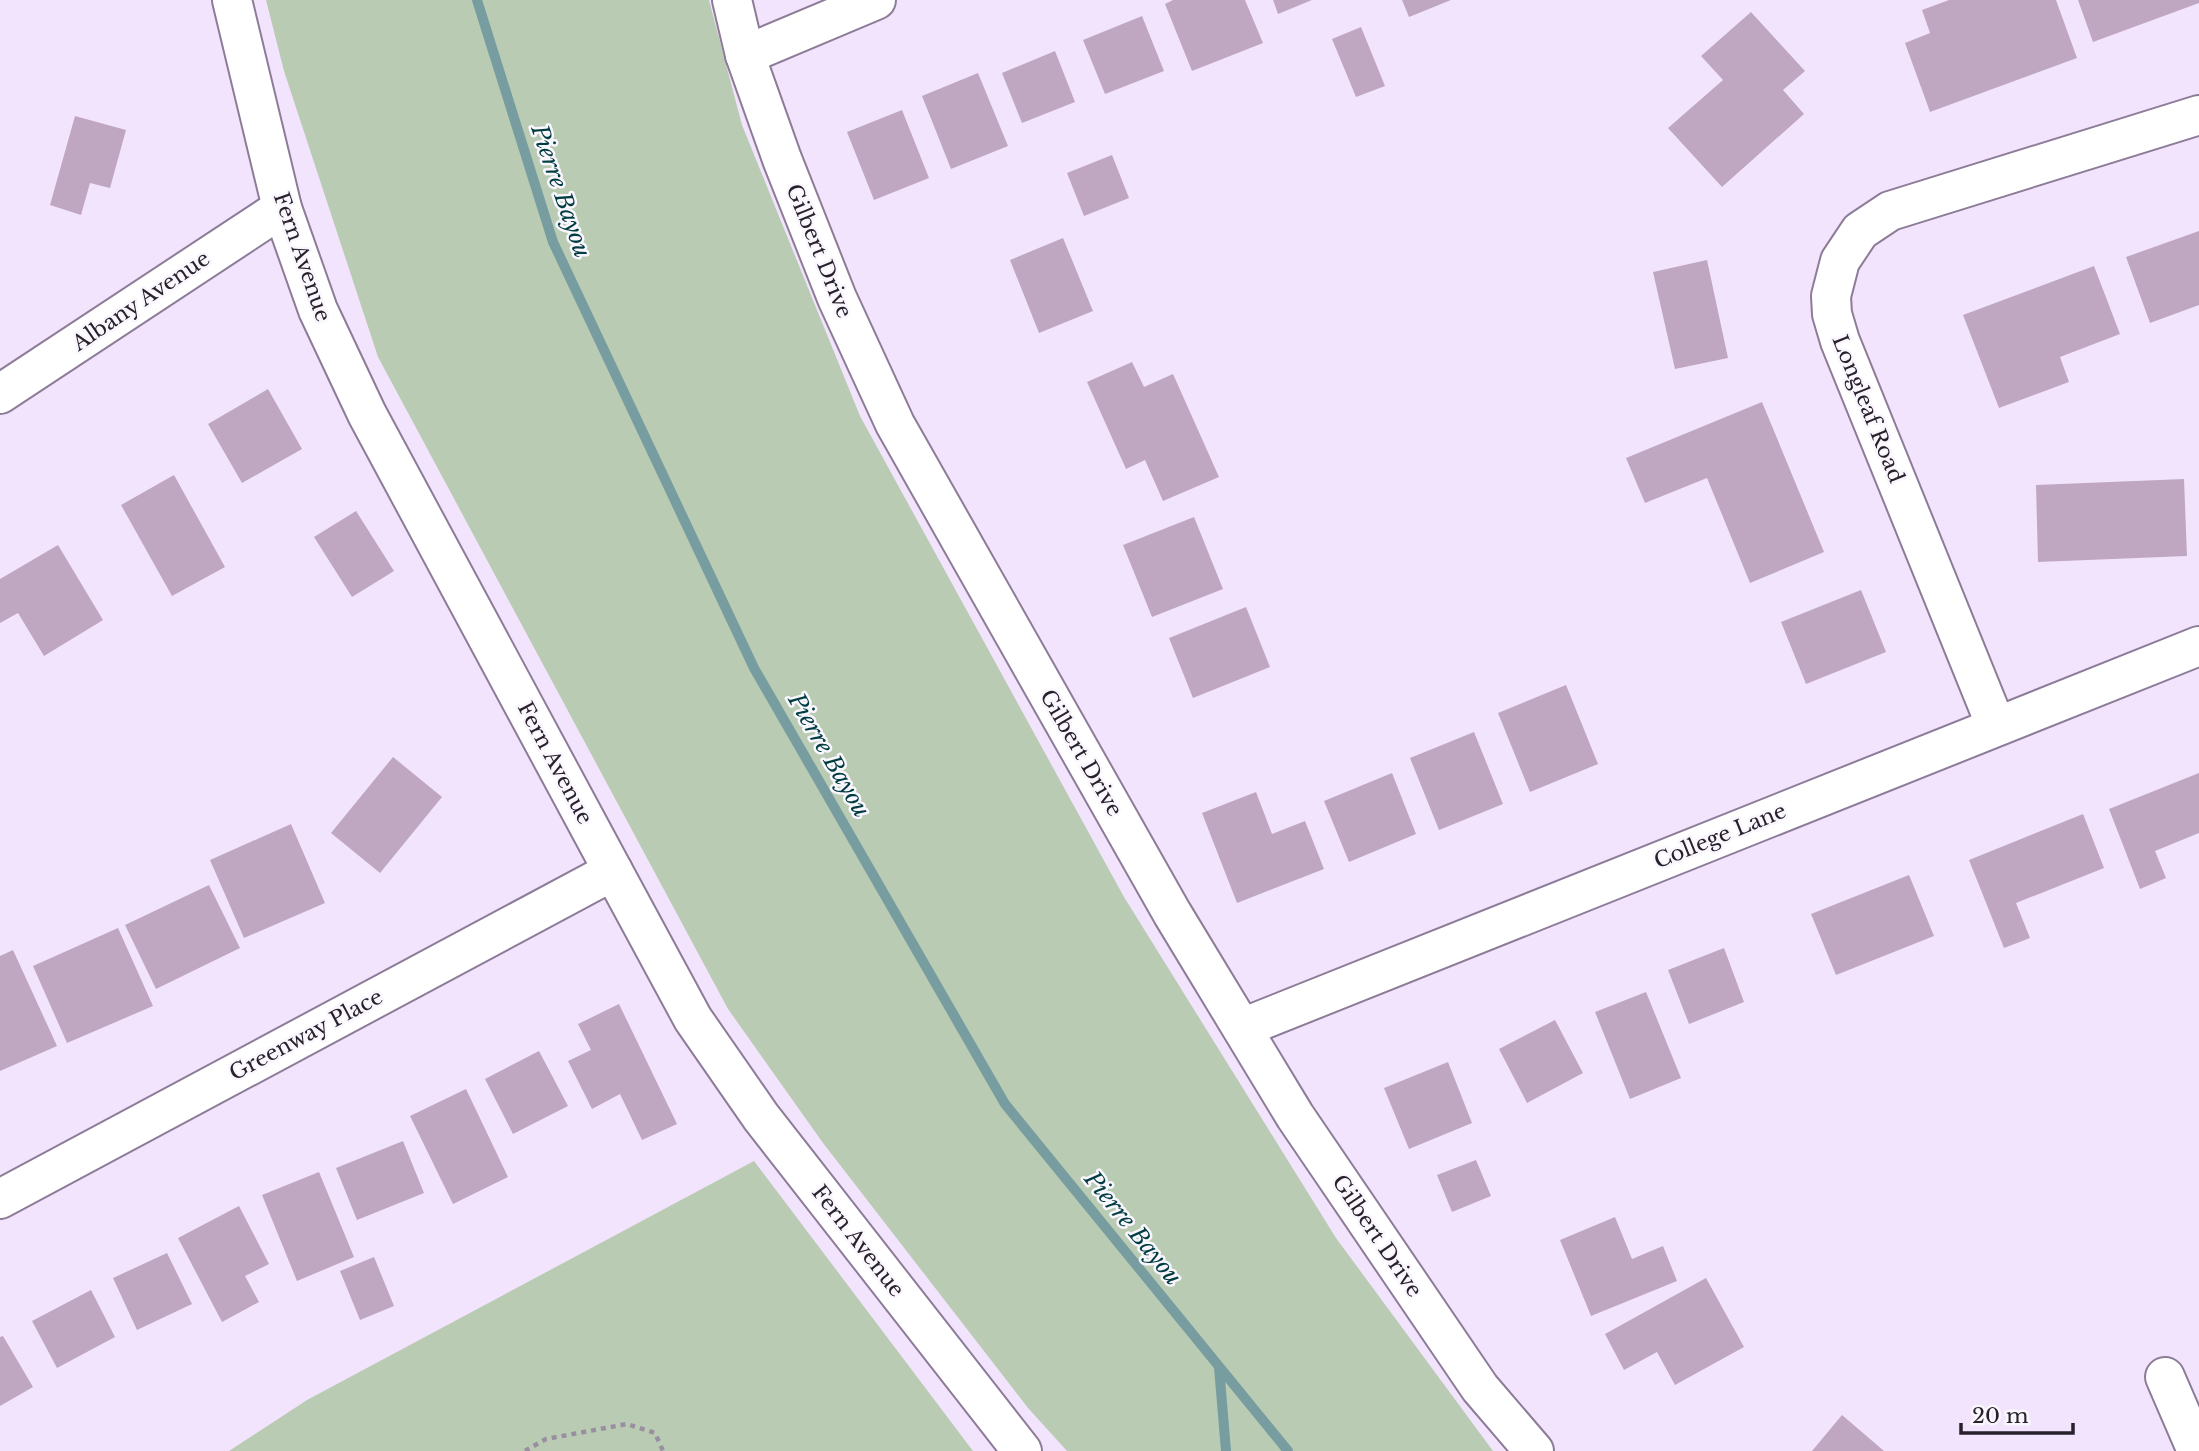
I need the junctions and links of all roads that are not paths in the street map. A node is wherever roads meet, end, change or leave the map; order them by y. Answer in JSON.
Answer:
{"nodes":[{"id":1,"x":232,"y":0,"type":"edge"},
{"id":2,"x":732,"y":0,"type":"edge"},
{"id":3,"x":876,"y":0,"type":"edge"},
{"id":4,"x":745,"y":55,"type":"junction"},
{"id":5,"x":2199,"y":115,"type":"edge"},
{"id":6,"x":282,"y":208,"type":"junction"},
{"id":7,"x":0,"y":394,"type":"edge"},
{"id":8,"x":2199,"y":646,"type":"edge"},
{"id":9,"x":1996,"y":726,"type":"junction"},
{"id":10,"x":612,"y":871,"type":"junction"},
{"id":11,"x":1242,"y":1028,"type":"junction"},
{"id":12,"x":0,"y":1199,"type":"edge"},
{"id":13,"x":2165,"y":1377,"type":"dead end"},
{"id":14,"x":1021,"y":1451,"type":"edge"},
{"id":15,"x":1534,"y":1451,"type":"edge"},
{"id":16,"x":2197,"y":1451,"type":"edge"}],
"edges":[{"from":1,"to":6,"type":"street","name":"Fern Avenue"},
{"from":2,"to":4,"type":"street","name":"Gilbert Drive"},
{"from":3,"to":4,"type":"street"},
{"from":4,"to":11,"type":"street","name":"Gilbert Drive"},
{"from":5,"to":9,"type":"street","name":"Longleaf Road"},
{"from":6,"to":7,"type":"street","name":"Albany Avenue"},
{"from":6,"to":10,"type":"street","name":"Fern Avenue"},
{"from":8,"to":9,"type":"street","name":"College Lane"},
{"from":9,"to":11,"type":"street","name":"College Lane"},
{"from":10,"to":12,"type":"street","name":"Greenway Place"},
{"from":10,"to":14,"type":"street","name":"Fern Avenue"},
{"from":11,"to":15,"type":"street","name":"Gilbert Drive"},
{"from":13,"to":16,"type":"street"}]}
